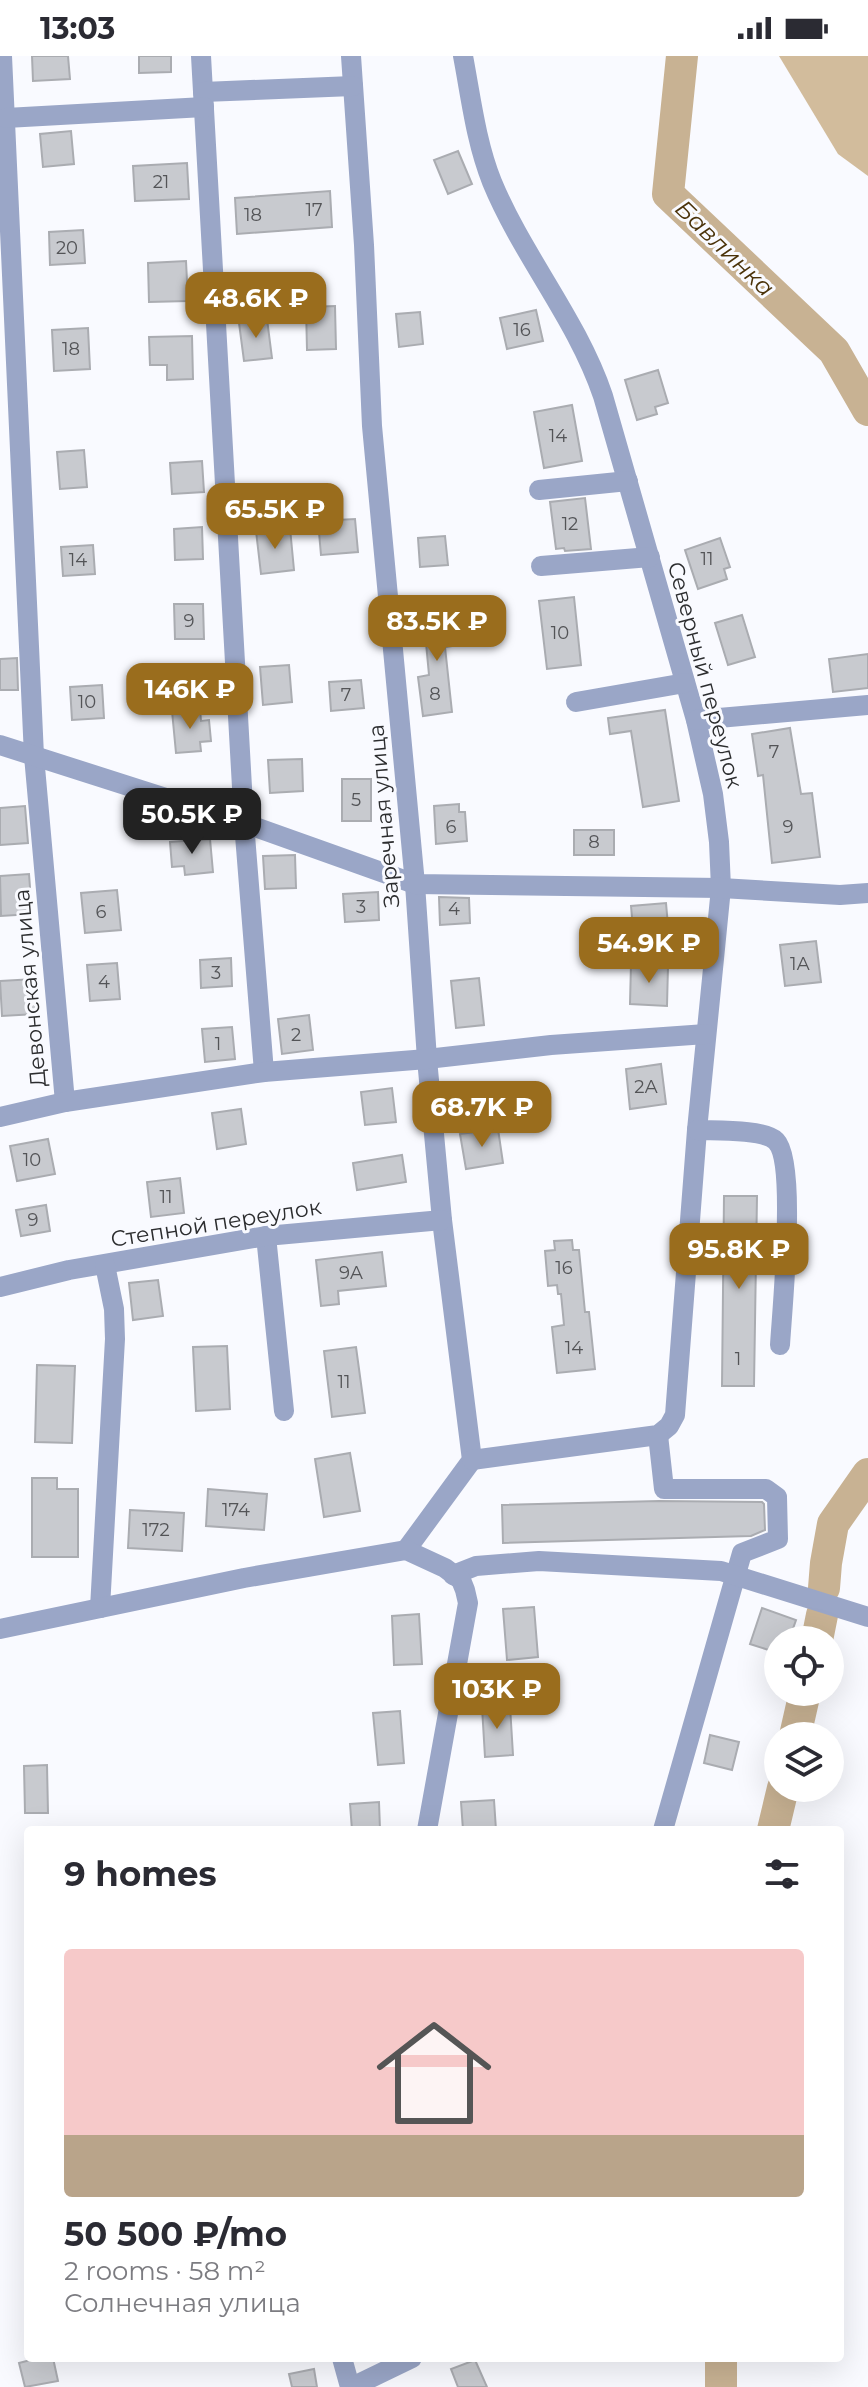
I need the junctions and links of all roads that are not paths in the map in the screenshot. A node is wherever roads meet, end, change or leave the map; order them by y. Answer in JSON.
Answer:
{"nodes":[{"id":1,"x":2,"y":56,"type":"edge"},
{"id":2,"x":201,"y":56,"type":"edge"},
{"id":3,"x":351,"y":56,"type":"edge"},
{"id":4,"x":463,"y":56,"type":"edge"},
{"id":5,"x":353,"y":86,"type":"junction"},
{"id":6,"x":203,"y":99,"type":"junction"},
{"id":7,"x":6,"y":118,"type":"junction"},
{"id":8,"x":628,"y":481,"type":"junction"},
{"id":9,"x":539,"y":490,"type":"dead end"},
{"id":10,"x":650,"y":557,"type":"junction"},
{"id":11,"x":541,"y":566,"type":"dead end"},
{"id":12,"x":685,"y":683,"type":"junction"},
{"id":13,"x":576,"y":702,"type":"dead end"},
{"id":14,"x":868,"y":705,"type":"edge"},
{"id":15,"x":696,"y":720,"type":"junction"},
{"id":16,"x":0,"y":745,"type":"edge"},
{"id":17,"x":34,"y":756,"type":"junction"},
{"id":18,"x":244,"y":823,"type":"junction"},
{"id":19,"x":415,"y":884,"type":"junction"},
{"id":20,"x":721,"y":888,"type":"junction"},
{"id":21,"x":868,"y":893,"type":"edge"},
{"id":22,"x":706,"y":1034,"type":"junction"},
{"id":23,"x":427,"y":1059,"type":"junction"},
{"id":24,"x":264,"y":1072,"type":"junction"},
{"id":25,"x":65,"y":1102,"type":"junction"},
{"id":26,"x":0,"y":1117,"type":"edge"},
{"id":27,"x":697,"y":1130,"type":"junction"},
{"id":28,"x":442,"y":1220,"type":"junction"},
{"id":29,"x":266,"y":1236,"type":"junction"},
{"id":30,"x":105,"y":1265,"type":"junction"},
{"id":31,"x":0,"y":1287,"type":"edge"},
{"id":32,"x":780,"y":1345,"type":"dead end"},
{"id":33,"x":284,"y":1411,"type":"dead end"},
{"id":34,"x":658,"y":1435,"type":"junction"},
{"id":35,"x":472,"y":1460,"type":"junction"},
{"id":36,"x":406,"y":1550,"type":"junction"},
{"id":37,"x":449,"y":1571,"type":"junction"},
{"id":38,"x":737,"y":1576,"type":"junction"},
{"id":39,"x":100,"y":1608,"type":"junction"},
{"id":40,"x":868,"y":1617,"type":"edge"},
{"id":41,"x":0,"y":1629,"type":"edge"},
{"id":42,"x":428,"y":1826,"type":"edge"},
{"id":43,"x":664,"y":1826,"type":"edge"},
{"id":44,"x":343,"y":2362,"type":"edge"},
{"id":45,"x":404,"y":2362,"type":"edge"},
{"id":46,"x":351,"y":2387,"type":"edge"}],
"edges":[{"from":1,"to":7,"type":"street","name":"Девонская улица"},
{"from":2,"to":6,"type":"street"},
{"from":3,"to":5,"type":"street","name":"Заречная улица"},
{"from":4,"to":8,"type":"street","name":"Северный переулок"},
{"from":5,"to":6,"type":"street"},
{"from":5,"to":19,"type":"street","name":"Заречная улица"},
{"from":6,"to":7,"type":"street"},
{"from":6,"to":18,"type":"street"},
{"from":7,"to":17,"type":"street","name":"Девонская улица"},
{"from":8,"to":9,"type":"street"},
{"from":8,"to":10,"type":"street","name":"Северный переулок"},
{"from":10,"to":11,"type":"street"},
{"from":10,"to":12,"type":"street","name":"Северный переулок"},
{"from":12,"to":13,"type":"street"},
{"from":12,"to":15,"type":"street","name":"Северный переулок"},
{"from":14,"to":15,"type":"street"},
{"from":15,"to":20,"type":"street","name":"Северный переулок"},
{"from":16,"to":17,"type":"street"},
{"from":17,"to":18,"type":"street"},
{"from":17,"to":25,"type":"street","name":"Девонская улица"},
{"from":18,"to":19,"type":"street"},
{"from":18,"to":24,"type":"street"},
{"from":19,"to":20,"type":"street"},
{"from":19,"to":23,"type":"street","name":"Заречная улица"},
{"from":20,"to":21,"type":"street"},
{"from":20,"to":22,"type":"street","name":"Северный переулок"},
{"from":22,"to":23,"type":"street"},
{"from":22,"to":27,"type":"street","name":"Северный переулок"},
{"from":23,"to":24,"type":"street"},
{"from":23,"to":28,"type":"street","name":"Заречная улица"},
{"from":24,"to":25,"type":"street"},
{"from":25,"to":26,"type":"street"},
{"from":27,"to":32,"type":"street"},
{"from":27,"to":34,"type":"street","name":"Северный переулок"},
{"from":28,"to":29,"type":"street","name":"Степной переулок"},
{"from":28,"to":35,"type":"street","name":"Заречная улица"},
{"from":29,"to":30,"type":"street","name":"Степной переулок"},
{"from":29,"to":33,"type":"street"},
{"from":30,"to":31,"type":"street","name":"Степной переулок"},
{"from":30,"to":39,"type":"street"},
{"from":34,"to":35,"type":"street"},
{"from":34,"to":38,"type":"street"},
{"from":35,"to":36,"type":"street"},
{"from":36,"to":37,"type":"street"},
{"from":36,"to":39,"type":"street"},
{"from":37,"to":38,"type":"street"},
{"from":37,"to":42,"type":"street"},
{"from":38,"to":40,"type":"street"},
{"from":38,"to":43,"type":"street"},
{"from":39,"to":41,"type":"street"},
{"from":44,"to":46,"type":"street"},
{"from":45,"to":46,"type":"street"}]}
